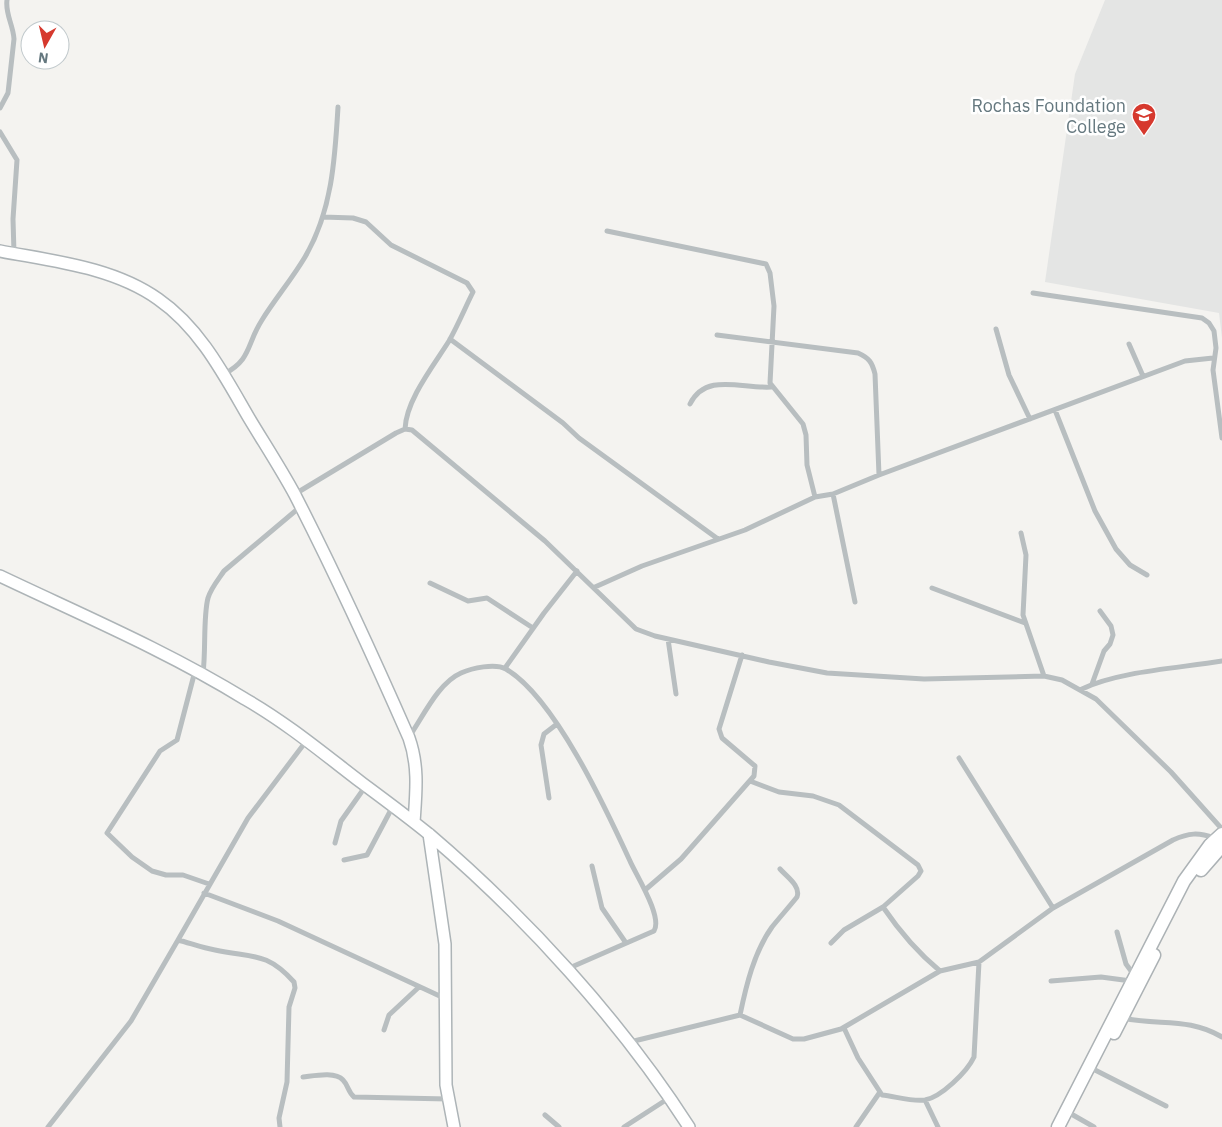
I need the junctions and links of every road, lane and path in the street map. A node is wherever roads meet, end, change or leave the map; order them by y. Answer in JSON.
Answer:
{"nodes":[{"id":1,"x":7,"y":0,"type":"edge"},
{"id":2,"x":338,"y":107,"type":"dead end"},
{"id":3,"x":0,"y":108,"type":"edge"},
{"id":4,"x":0,"y":132,"type":"edge"},
{"id":5,"x":323,"y":217,"type":"junction"},
{"id":6,"x":607,"y":231,"type":"dead end"},
{"id":7,"x":0,"y":251,"type":"edge"},
{"id":8,"x":14,"y":253,"type":"junction"},
{"id":9,"x":1033,"y":293,"type":"dead end"},
{"id":10,"x":996,"y":329,"type":"dead end"},
{"id":11,"x":717,"y":335,"type":"dead end"},
{"id":12,"x":450,"y":339,"type":"junction"},
{"id":13,"x":772,"y":342,"type":"junction"},
{"id":14,"x":1129,"y":344,"type":"dead end"},
{"id":15,"x":1213,"y":358,"type":"junction"},
{"id":16,"x":223,"y":375,"type":"junction"},
{"id":17,"x":1143,"y":376,"type":"junction"},
{"id":18,"x":771,"y":387,"type":"junction"},
{"id":19,"x":690,"y":404,"type":"dead end"},
{"id":20,"x":1056,"y":410,"type":"junction"},
{"id":21,"x":1030,"y":419,"type":"junction"},
{"id":22,"x":405,"y":429,"type":"junction"},
{"id":23,"x":1222,"y":438,"type":"edge"},
{"id":24,"x":878,"y":475,"type":"junction"},
{"id":25,"x":294,"y":494,"type":"junction"},
{"id":26,"x":833,"y":494,"type":"junction"},
{"id":27,"x":815,"y":498,"type":"junction"},
{"id":28,"x":300,"y":506,"type":"junction"},
{"id":29,"x":1020,"y":533,"type":"dead end"},
{"id":30,"x":718,"y":539,"type":"junction"},
{"id":31,"x":577,"y":571,"type":"junction"},
{"id":32,"x":1146,"y":575,"type":"dead end"},
{"id":33,"x":0,"y":576,"type":"edge"},
{"id":34,"x":430,"y":583,"type":"dead end"},
{"id":35,"x":595,"y":587,"type":"junction"},
{"id":36,"x":932,"y":588,"type":"dead end"},
{"id":37,"x":855,"y":602,"type":"dead end"},
{"id":38,"x":1100,"y":611,"type":"dead end"},
{"id":39,"x":1025,"y":623,"type":"junction"},
{"id":40,"x":533,"y":628,"type":"junction"},
{"id":41,"x":668,"y":639,"type":"junction"},
{"id":42,"x":742,"y":655,"type":"junction"},
{"id":43,"x":1222,"y":661,"type":"edge"},
{"id":44,"x":505,"y":668,"type":"junction"},
{"id":45,"x":199,"y":673,"type":"junction"},
{"id":46,"x":1044,"y":676,"type":"junction"},
{"id":47,"x":1092,"y":684,"type":"junction"},
{"id":48,"x":1082,"y":689,"type":"junction"},
{"id":49,"x":676,"y":694,"type":"dead end"},
{"id":50,"x":558,"y":724,"type":"junction"},
{"id":51,"x":409,"y":738,"type":"junction"},
{"id":52,"x":307,"y":740,"type":"junction"},
{"id":53,"x":959,"y":758,"type":"dead end"},
{"id":54,"x":750,"y":781,"type":"junction"},
{"id":55,"x":366,"y":786,"type":"junction"},
{"id":56,"x":549,"y":798,"type":"dead end"},
{"id":57,"x":393,"y":806,"type":"junction"},
{"id":58,"x":414,"y":822,"type":"junction"},
{"id":59,"x":429,"y":834,"type":"junction"},
{"id":60,"x":1221,"y":837,"type":"edge"},
{"id":61,"x":335,"y":842,"type":"dead end"},
{"id":62,"x":344,"y":860,"type":"dead end"},
{"id":63,"x":592,"y":866,"type":"dead end"},
{"id":64,"x":780,"y":869,"type":"dead end"},
{"id":65,"x":209,"y":884,"type":"junction"},
{"id":66,"x":645,"y":890,"type":"junction"},
{"id":67,"x":204,"y":893,"type":"junction"},
{"id":68,"x":883,"y":907,"type":"junction"},
{"id":69,"x":1053,"y":908,"type":"junction"},
{"id":70,"x":1117,"y":932,"type":"dead end"},
{"id":71,"x":178,"y":940,"type":"junction"},
{"id":72,"x":626,"y":943,"type":"junction"},
{"id":73,"x":831,"y":943,"type":"dead end"},
{"id":74,"x":979,"y":962,"type":"junction"},
{"id":75,"x":566,"y":970,"type":"junction"},
{"id":76,"x":940,"y":971,"type":"junction"},
{"id":77,"x":1132,"y":978,"type":"junction"},
{"id":78,"x":1051,"y":981,"type":"dead end"},
{"id":79,"x":419,"y":987,"type":"junction"},
{"id":80,"x":447,"y":999,"type":"junction"},
{"id":81,"x":740,"y":1015,"type":"junction"},
{"id":82,"x":1123,"y":1018,"type":"junction"},
{"id":83,"x":844,"y":1028,"type":"junction"},
{"id":84,"x":384,"y":1030,"type":"dead end"},
{"id":85,"x":1222,"y":1037,"type":"edge"},
{"id":86,"x":629,"y":1042,"type":"junction"},
{"id":87,"x":1095,"y":1070,"type":"junction"},
{"id":88,"x":302,"y":1077,"type":"dead end"},
{"id":89,"x":880,"y":1092,"type":"junction"},
{"id":90,"x":669,"y":1098,"type":"junction"},
{"id":91,"x":448,"y":1099,"type":"junction"},
{"id":92,"x":925,"y":1100,"type":"junction"},
{"id":93,"x":1166,"y":1106,"type":"dead end"},
{"id":94,"x":545,"y":1115,"type":"dead end"},
{"id":95,"x":1073,"y":1115,"type":"junction"},
{"id":96,"x":48,"y":1127,"type":"edge"},
{"id":97,"x":280,"y":1127,"type":"edge"},
{"id":98,"x":454,"y":1127,"type":"edge"},
{"id":99,"x":559,"y":1127,"type":"edge"},
{"id":100,"x":624,"y":1127,"type":"edge"},
{"id":101,"x":689,"y":1127,"type":"edge"},
{"id":102,"x":856,"y":1127,"type":"edge"},
{"id":103,"x":938,"y":1127,"type":"edge"},
{"id":104,"x":1058,"y":1127,"type":"edge"},
{"id":105,"x":1067,"y":1127,"type":"edge"},
{"id":106,"x":1094,"y":1127,"type":"edge"}],
"edges":[{"from":1,"to":3,"type":"street"},
{"from":2,"to":5,"type":"street"},
{"from":4,"to":8,"type":"street"},
{"from":5,"to":12,"type":"street"},
{"from":5,"to":16,"type":"street"},
{"from":6,"to":13,"type":"street"},
{"from":7,"to":8,"type":"street"},
{"from":8,"to":16,"type":"street"},
{"from":9,"to":15,"type":"street"},
{"from":10,"to":21,"type":"street"},
{"from":11,"to":13,"type":"street"},
{"from":12,"to":22,"type":"street"},
{"from":12,"to":30,"type":"street"},
{"from":13,"to":18,"type":"street"},
{"from":13,"to":24,"type":"street"},
{"from":14,"to":17,"type":"street"},
{"from":15,"to":17,"type":"street"},
{"from":15,"to":23,"type":"street"},
{"from":16,"to":25,"type":"street"},
{"from":17,"to":20,"type":"street"},
{"from":18,"to":19,"type":"street"},
{"from":18,"to":27,"type":"street"},
{"from":20,"to":21,"type":"street"},
{"from":20,"to":32,"type":"street"},
{"from":21,"to":24,"type":"street"},
{"from":22,"to":25,"type":"street"},
{"from":22,"to":31,"type":"street"},
{"from":24,"to":26,"type":"street"},
{"from":25,"to":28,"type":"street"},
{"from":26,"to":27,"type":"street"},
{"from":26,"to":37,"type":"street"},
{"from":27,"to":30,"type":"street"},
{"from":28,"to":45,"type":"street"},
{"from":28,"to":51,"type":"street"},
{"from":29,"to":39,"type":"street"},
{"from":30,"to":35,"type":"street"},
{"from":31,"to":35,"type":"street"},
{"from":31,"to":40,"type":"street"},
{"from":33,"to":45,"type":"street"},
{"from":34,"to":40,"type":"street"},
{"from":35,"to":41,"type":"street"},
{"from":36,"to":39,"type":"street"},
{"from":38,"to":47,"type":"street"},
{"from":39,"to":46,"type":"street"},
{"from":40,"to":44,"type":"street"},
{"from":41,"to":42,"type":"street"},
{"from":41,"to":49,"type":"street"},
{"from":42,"to":46,"type":"street"},
{"from":42,"to":54,"type":"street"},
{"from":43,"to":47,"type":"street"},
{"from":44,"to":50,"type":"street"},
{"from":44,"to":51,"type":"street"},
{"from":45,"to":52,"type":"street"},
{"from":45,"to":65,"type":"street"},
{"from":46,"to":48,"type":"street"},
{"from":47,"to":48,"type":"street"},
{"from":48,"to":60,"type":"street"},
{"from":50,"to":56,"type":"street"},
{"from":50,"to":66,"type":"street"},
{"from":51,"to":58,"type":"street"},
{"from":52,"to":55,"type":"street"},
{"from":52,"to":65,"type":"street"},
{"from":53,"to":69,"type":"street"},
{"from":54,"to":66,"type":"street"},
{"from":54,"to":68,"type":"street"},
{"from":55,"to":57,"type":"street"},
{"from":55,"to":61,"type":"street"},
{"from":57,"to":58,"type":"street"},
{"from":57,"to":62,"type":"street"},
{"from":58,"to":59,"type":"street"},
{"from":59,"to":75,"type":"street"},
{"from":59,"to":80,"type":"street"},
{"from":60,"to":69,"type":"street"},
{"from":60,"to":77,"type":"main road"},
{"from":60,"to":82,"type":"main road"},
{"from":63,"to":72,"type":"street"},
{"from":64,"to":81,"type":"street"},
{"from":65,"to":67,"type":"street"},
{"from":66,"to":72,"type":"street"},
{"from":67,"to":71,"type":"street"},
{"from":67,"to":79,"type":"street"},
{"from":68,"to":73,"type":"street"},
{"from":68,"to":76,"type":"street"},
{"from":69,"to":74,"type":"street"},
{"from":70,"to":77,"type":"street"},
{"from":71,"to":96,"type":"street"},
{"from":71,"to":97,"type":"street"},
{"from":72,"to":75,"type":"street"},
{"from":74,"to":76,"type":"street"},
{"from":74,"to":92,"type":"street"},
{"from":75,"to":86,"type":"street"},
{"from":76,"to":83,"type":"street"},
{"from":77,"to":78,"type":"street"},
{"from":77,"to":104,"type":"main road"},
{"from":79,"to":80,"type":"street"},
{"from":79,"to":84,"type":"street"},
{"from":80,"to":91,"type":"street"},
{"from":81,"to":83,"type":"street"},
{"from":81,"to":86,"type":"street"},
{"from":82,"to":85,"type":"street"},
{"from":82,"to":87,"type":"main road"},
{"from":83,"to":89,"type":"street"},
{"from":86,"to":90,"type":"street"},
{"from":87,"to":93,"type":"street"},
{"from":87,"to":95,"type":"main road"},
{"from":88,"to":91,"type":"street"},
{"from":89,"to":92,"type":"street"},
{"from":89,"to":102,"type":"street"},
{"from":90,"to":100,"type":"street"},
{"from":90,"to":101,"type":"street"},
{"from":91,"to":98,"type":"street"},
{"from":92,"to":103,"type":"street"},
{"from":94,"to":99,"type":"street"},
{"from":95,"to":105,"type":"main road"},
{"from":95,"to":106,"type":"street"}]}
